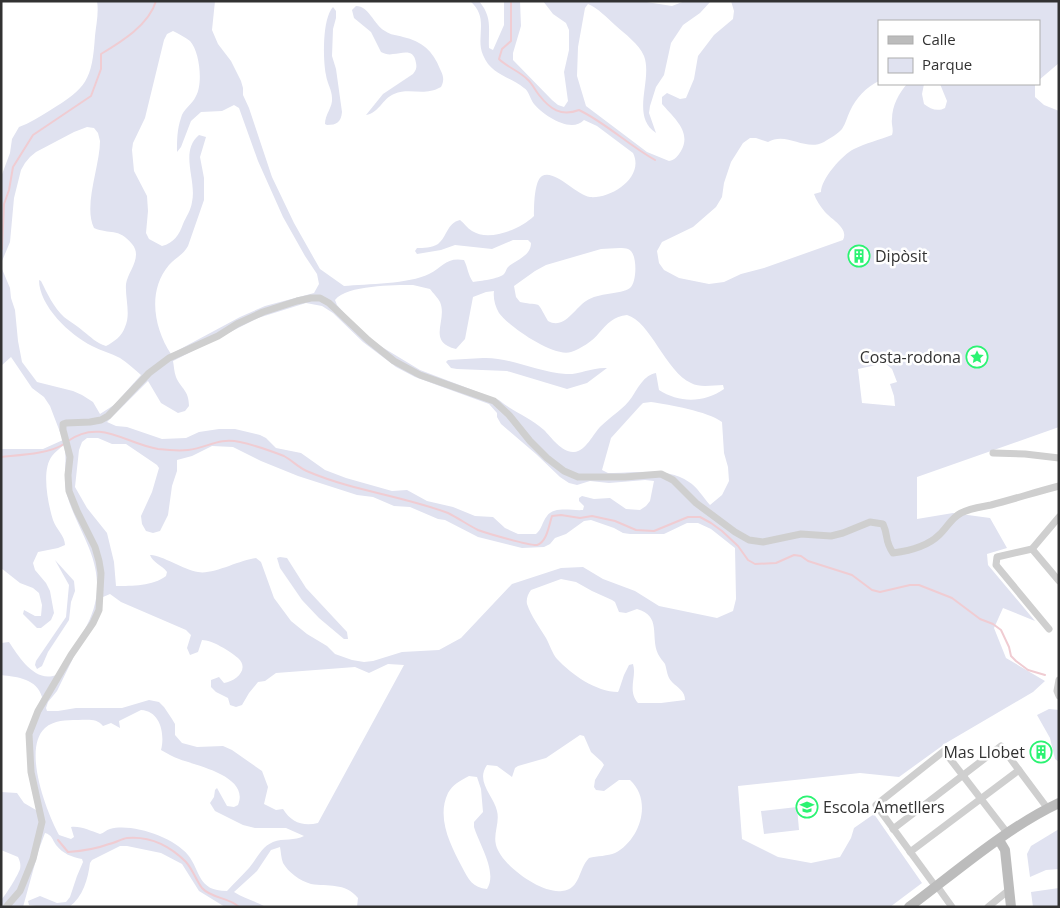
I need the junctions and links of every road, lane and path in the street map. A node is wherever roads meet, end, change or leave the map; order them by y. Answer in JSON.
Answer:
{"nodes":[{"id":1,"x":993,"y":453,"type":"dead end"},
{"id":2,"x":1059,"y":458,"type":"edge"},
{"id":3,"x":1059,"y":486,"type":"edge"},
{"id":4,"x":1058,"y":519,"type":"edge"},
{"id":5,"x":1032,"y":549,"type":"junction"},
{"id":6,"x":1059,"y":581,"type":"edge"},
{"id":7,"x":1049,"y":629,"type":"dead end"},
{"id":8,"x":1059,"y":680,"type":"edge"},
{"id":9,"x":1059,"y":696,"type":"edge"},
{"id":10,"x":1019,"y":770,"type":"junction"},
{"id":11,"x":963,"y":775,"type":"junction"},
{"id":12,"x":981,"y":798,"type":"junction"},
{"id":13,"x":1059,"y":803,"type":"edge"},
{"id":14,"x":1048,"y":808,"type":"junction"},
{"id":15,"x":893,"y":829,"type":"junction"},
{"id":16,"x":1004,"y":837,"type":"junction"},
{"id":17,"x":910,"y":852,"type":"junction"},
{"id":18,"x":936,"y":887,"type":"junction"},
{"id":19,"x":1009,"y":890,"type":"junction"},
{"id":20,"x":6,"y":907,"type":"edge"},
{"id":21,"x":909,"y":907,"type":"edge"},
{"id":22,"x":952,"y":907,"type":"edge"},
{"id":23,"x":988,"y":907,"type":"edge"},
{"id":24,"x":1012,"y":907,"type":"edge"}],
"edges":[{"from":1,"to":2,"type":"street"},
{"from":3,"to":20,"type":"street"},
{"from":4,"to":5,"type":"street"},
{"from":5,"to":6,"type":"street"},
{"from":5,"to":7,"type":"street"},
{"from":8,"to":9,"type":"street"},
{"from":10,"to":11,"type":"street"},
{"from":10,"to":12,"type":"street"},
{"from":10,"to":14,"type":"street"},
{"from":11,"to":12,"type":"street"},
{"from":11,"to":15,"type":"street"},
{"from":11,"to":15,"type":"street"},
{"from":12,"to":16,"type":"street"},
{"from":12,"to":17,"type":"street"},
{"from":13,"to":14,"type":"street"},
{"from":14,"to":16,"type":"street"},
{"from":15,"to":17,"type":"street"},
{"from":16,"to":18,"type":"street"},
{"from":16,"to":19,"type":"street"},
{"from":17,"to":18,"type":"street"},
{"from":18,"to":21,"type":"street"},
{"from":18,"to":22,"type":"street"},
{"from":19,"to":23,"type":"street"},
{"from":19,"to":24,"type":"street"}]}
